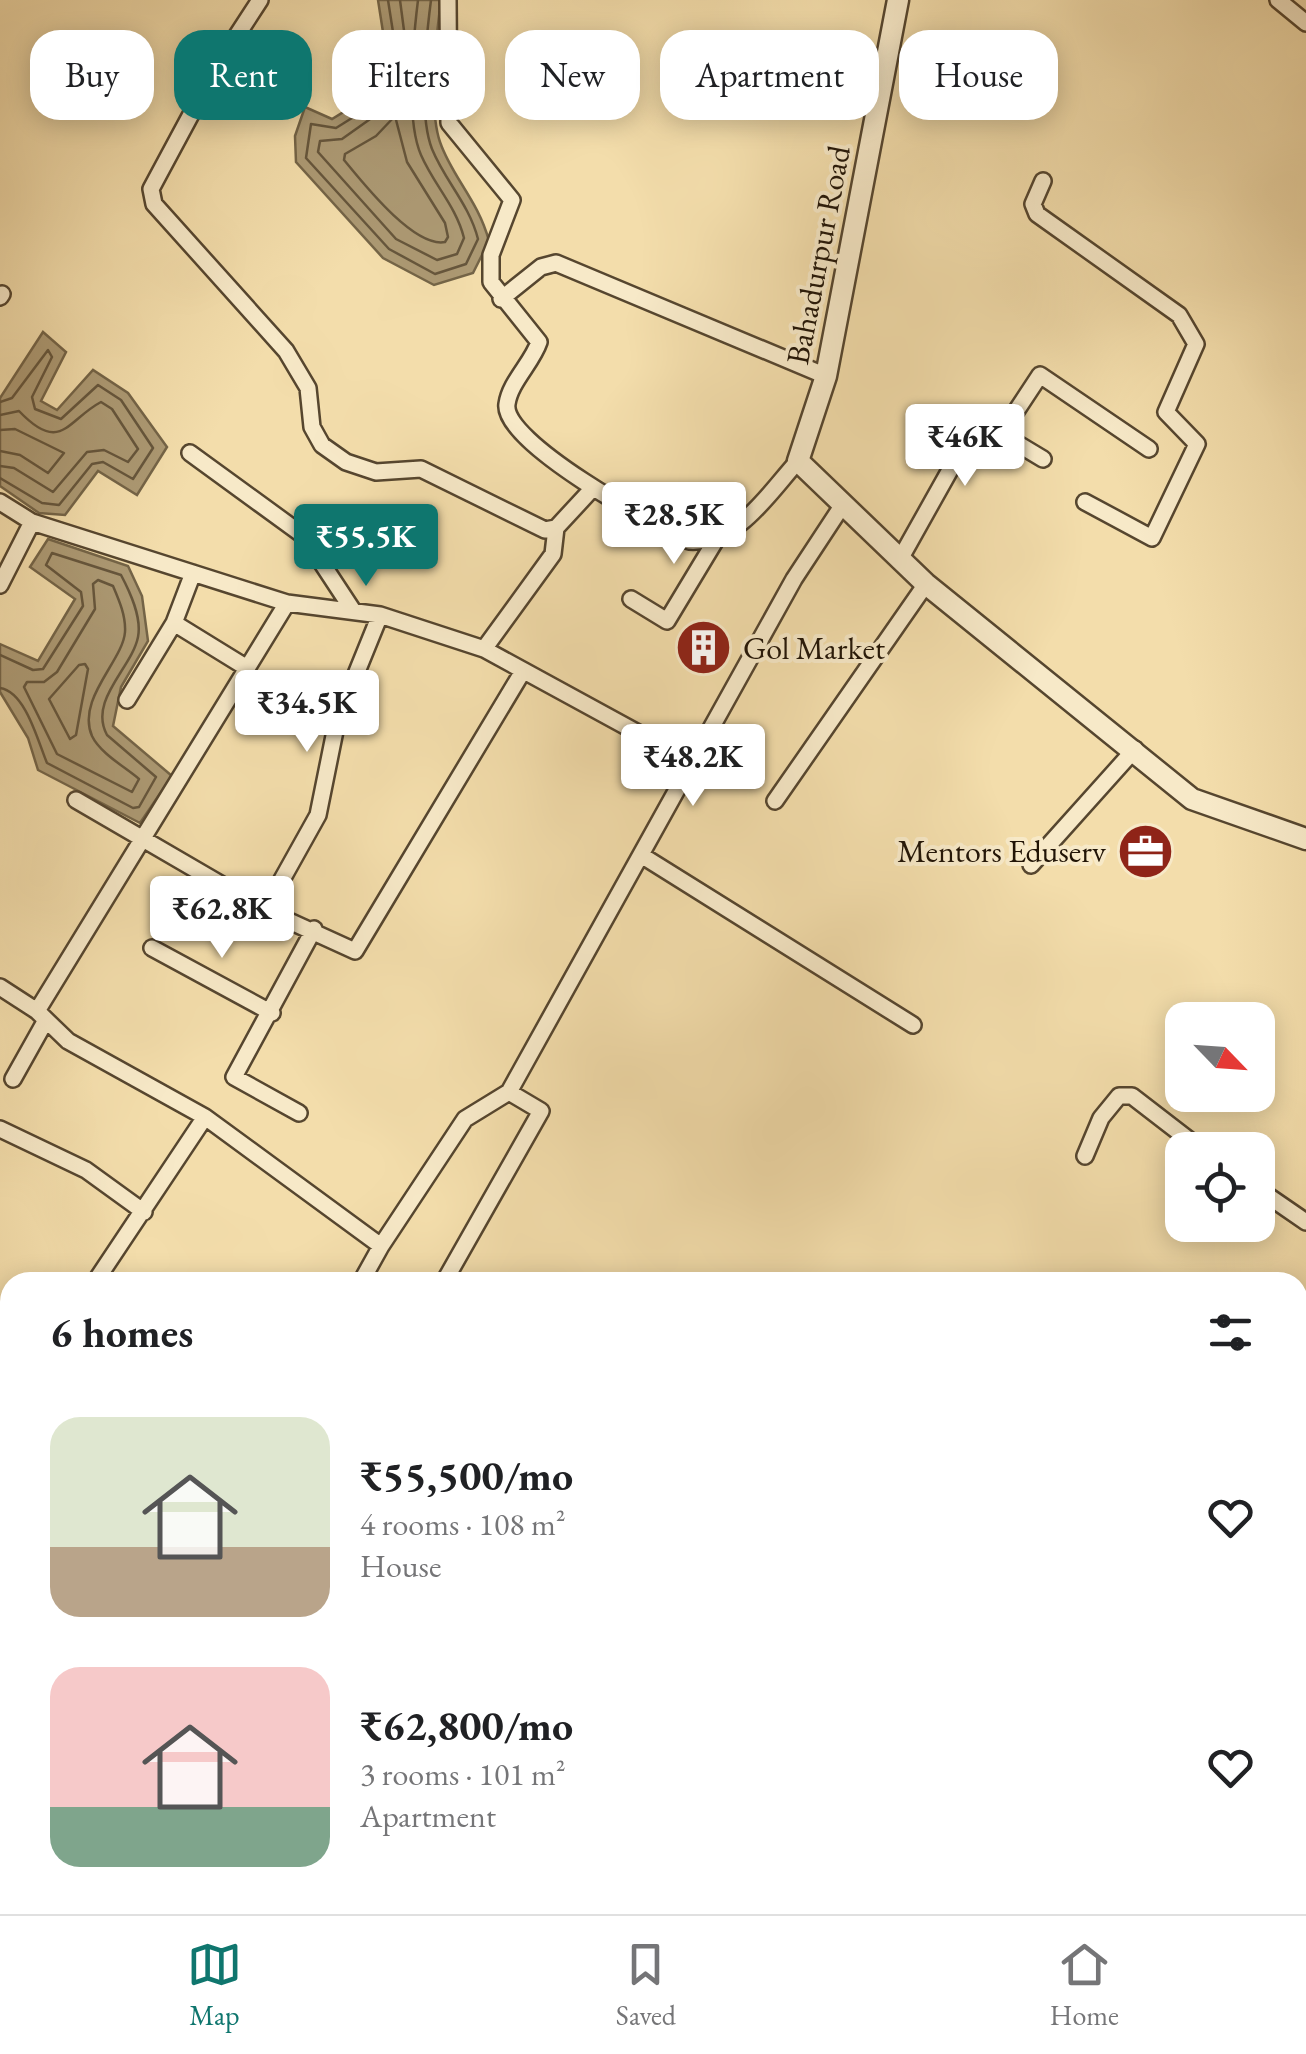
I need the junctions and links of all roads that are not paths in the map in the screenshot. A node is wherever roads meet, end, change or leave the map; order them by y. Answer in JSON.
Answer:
{"nodes":[{"id":1,"x":260,"y":0,"type":"edge"},
{"id":2,"x":448,"y":0,"type":"edge"},
{"id":3,"x":898,"y":0,"type":"edge"},
{"id":4,"x":1278,"y":0,"type":"edge"},
{"id":5,"x":1306,"y":23,"type":"edge"},
{"id":6,"x":1043,"y":181,"type":"dead end"},
{"id":7,"x":500,"y":298,"type":"junction"},
{"id":8,"x":826,"y":376,"type":"junction"},
{"id":9,"x":1001,"y":434,"type":"junction"},
{"id":10,"x":1149,"y":449,"type":"dead end"},
{"id":11,"x":190,"y":453,"type":"dead end"},
{"id":12,"x":1042,"y":459,"type":"dead end"},
{"id":13,"x":798,"y":460,"type":"junction"},
{"id":14,"x":593,"y":488,"type":"junction"},
{"id":15,"x":0,"y":502,"type":"edge"},
{"id":16,"x":1086,"y":502,"type":"dead end"},
{"id":17,"x":842,"y":506,"type":"junction"},
{"id":18,"x":32,"y":522,"type":"junction"},
{"id":19,"x":556,"y":528,"type":"junction"},
{"id":20,"x":717,"y":538,"type":"junction"},
{"id":21,"x":899,"y":561,"type":"junction"},
{"id":22,"x":193,"y":573,"type":"junction"},
{"id":23,"x":926,"y":584,"type":"junction"},
{"id":24,"x":0,"y":585,"type":"edge"},
{"id":25,"x":631,"y":599,"type":"dead end"},
{"id":26,"x":286,"y":603,"type":"junction"},
{"id":27,"x":352,"y":609,"type":"junction"},
{"id":28,"x":380,"y":615,"type":"junction"},
{"id":29,"x":174,"y":623,"type":"junction"},
{"id":30,"x":484,"y":649,"type":"junction"},
{"id":31,"x":247,"y":668,"type":"junction"},
{"id":32,"x":524,"y":671,"type":"junction"},
{"id":33,"x":126,"y":700,"type":"dead end"},
{"id":34,"x":1135,"y":748,"type":"junction"},
{"id":35,"x":693,"y":764,"type":"junction"},
{"id":36,"x":76,"y":800,"type":"dead end"},
{"id":37,"x":775,"y":801,"type":"dead end"},
{"id":38,"x":1306,"y":838,"type":"edge"},
{"id":39,"x":141,"y":840,"type":"junction"},
{"id":40,"x":641,"y":855,"type":"junction"},
{"id":41,"x":1031,"y":865,"type":"dead end"},
{"id":42,"x":265,"y":910,"type":"junction"},
{"id":43,"x":314,"y":929,"type":"junction"},
{"id":44,"x":152,"y":948,"type":"dead end"},
{"id":45,"x":0,"y":987,"type":"edge"},
{"id":46,"x":272,"y":1013,"type":"junction"},
{"id":47,"x":42,"y":1016,"type":"junction"},
{"id":48,"x":913,"y":1026,"type":"dead end"},
{"id":49,"x":13,"y":1078,"type":"dead end"},
{"id":50,"x":510,"y":1092,"type":"junction"},
{"id":51,"x":299,"y":1113,"type":"dead end"},
{"id":52,"x":205,"y":1117,"type":"junction"},
{"id":53,"x":0,"y":1129,"type":"edge"},
{"id":54,"x":1179,"y":1132,"type":"edge"},
{"id":55,"x":1085,"y":1156,"type":"dead end"},
{"id":56,"x":1275,"y":1201,"type":"edge"},
{"id":57,"x":144,"y":1212,"type":"junction"},
{"id":58,"x":1306,"y":1222,"type":"edge"},
{"id":59,"x":381,"y":1246,"type":"junction"},
{"id":60,"x":102,"y":1272,"type":"edge"},
{"id":61,"x":367,"y":1272,"type":"edge"},
{"id":62,"x":450,"y":1272,"type":"edge"}],
"edges":[{"from":1,"to":19,"type":"street"},
{"from":2,"to":7,"type":"street"},
{"from":3,"to":8,"type":"street","name":"Bahadurpur Road"},
{"from":4,"to":5,"type":"street"},
{"from":6,"to":16,"type":"street"},
{"from":7,"to":8,"type":"street"},
{"from":7,"to":14,"type":"street"},
{"from":8,"to":13,"type":"street","name":"Bahadurpur Road"},
{"from":9,"to":10,"type":"street"},
{"from":9,"to":12,"type":"street"},
{"from":9,"to":21,"type":"street"},
{"from":11,"to":27,"type":"street"},
{"from":13,"to":17,"type":"street"},
{"from":13,"to":20,"type":"street"},
{"from":14,"to":19,"type":"street"},
{"from":14,"to":20,"type":"street"},
{"from":15,"to":18,"type":"street"},
{"from":17,"to":21,"type":"street"},
{"from":17,"to":35,"type":"street"},
{"from":18,"to":22,"type":"street"},
{"from":18,"to":24,"type":"street"},
{"from":19,"to":30,"type":"street"},
{"from":20,"to":25,"type":"street"},
{"from":21,"to":23,"type":"street"},
{"from":22,"to":26,"type":"street"},
{"from":22,"to":29,"type":"street"},
{"from":23,"to":34,"type":"street"},
{"from":23,"to":37,"type":"street"},
{"from":26,"to":27,"type":"street"},
{"from":26,"to":31,"type":"street"},
{"from":27,"to":28,"type":"street"},
{"from":28,"to":30,"type":"street"},
{"from":28,"to":42,"type":"street"},
{"from":29,"to":31,"type":"street"},
{"from":29,"to":33,"type":"street"},
{"from":30,"to":32,"type":"street"},
{"from":31,"to":39,"type":"street"},
{"from":32,"to":35,"type":"street"},
{"from":32,"to":43,"type":"street"},
{"from":34,"to":38,"type":"street"},
{"from":34,"to":41,"type":"street"},
{"from":35,"to":40,"type":"street"},
{"from":36,"to":39,"type":"street"},
{"from":39,"to":42,"type":"street"},
{"from":39,"to":47,"type":"street"},
{"from":40,"to":48,"type":"street"},
{"from":40,"to":50,"type":"street"},
{"from":42,"to":43,"type":"street"},
{"from":43,"to":46,"type":"street"},
{"from":44,"to":46,"type":"street"},
{"from":45,"to":47,"type":"street"},
{"from":46,"to":51,"type":"street"},
{"from":47,"to":49,"type":"street"},
{"from":47,"to":52,"type":"street"},
{"from":50,"to":59,"type":"street"},
{"from":50,"to":62,"type":"street"},
{"from":52,"to":57,"type":"street"},
{"from":52,"to":59,"type":"street"},
{"from":53,"to":57,"type":"street"},
{"from":54,"to":55,"type":"street"},
{"from":56,"to":58,"type":"street"},
{"from":57,"to":60,"type":"street"},
{"from":59,"to":61,"type":"street"}]}
